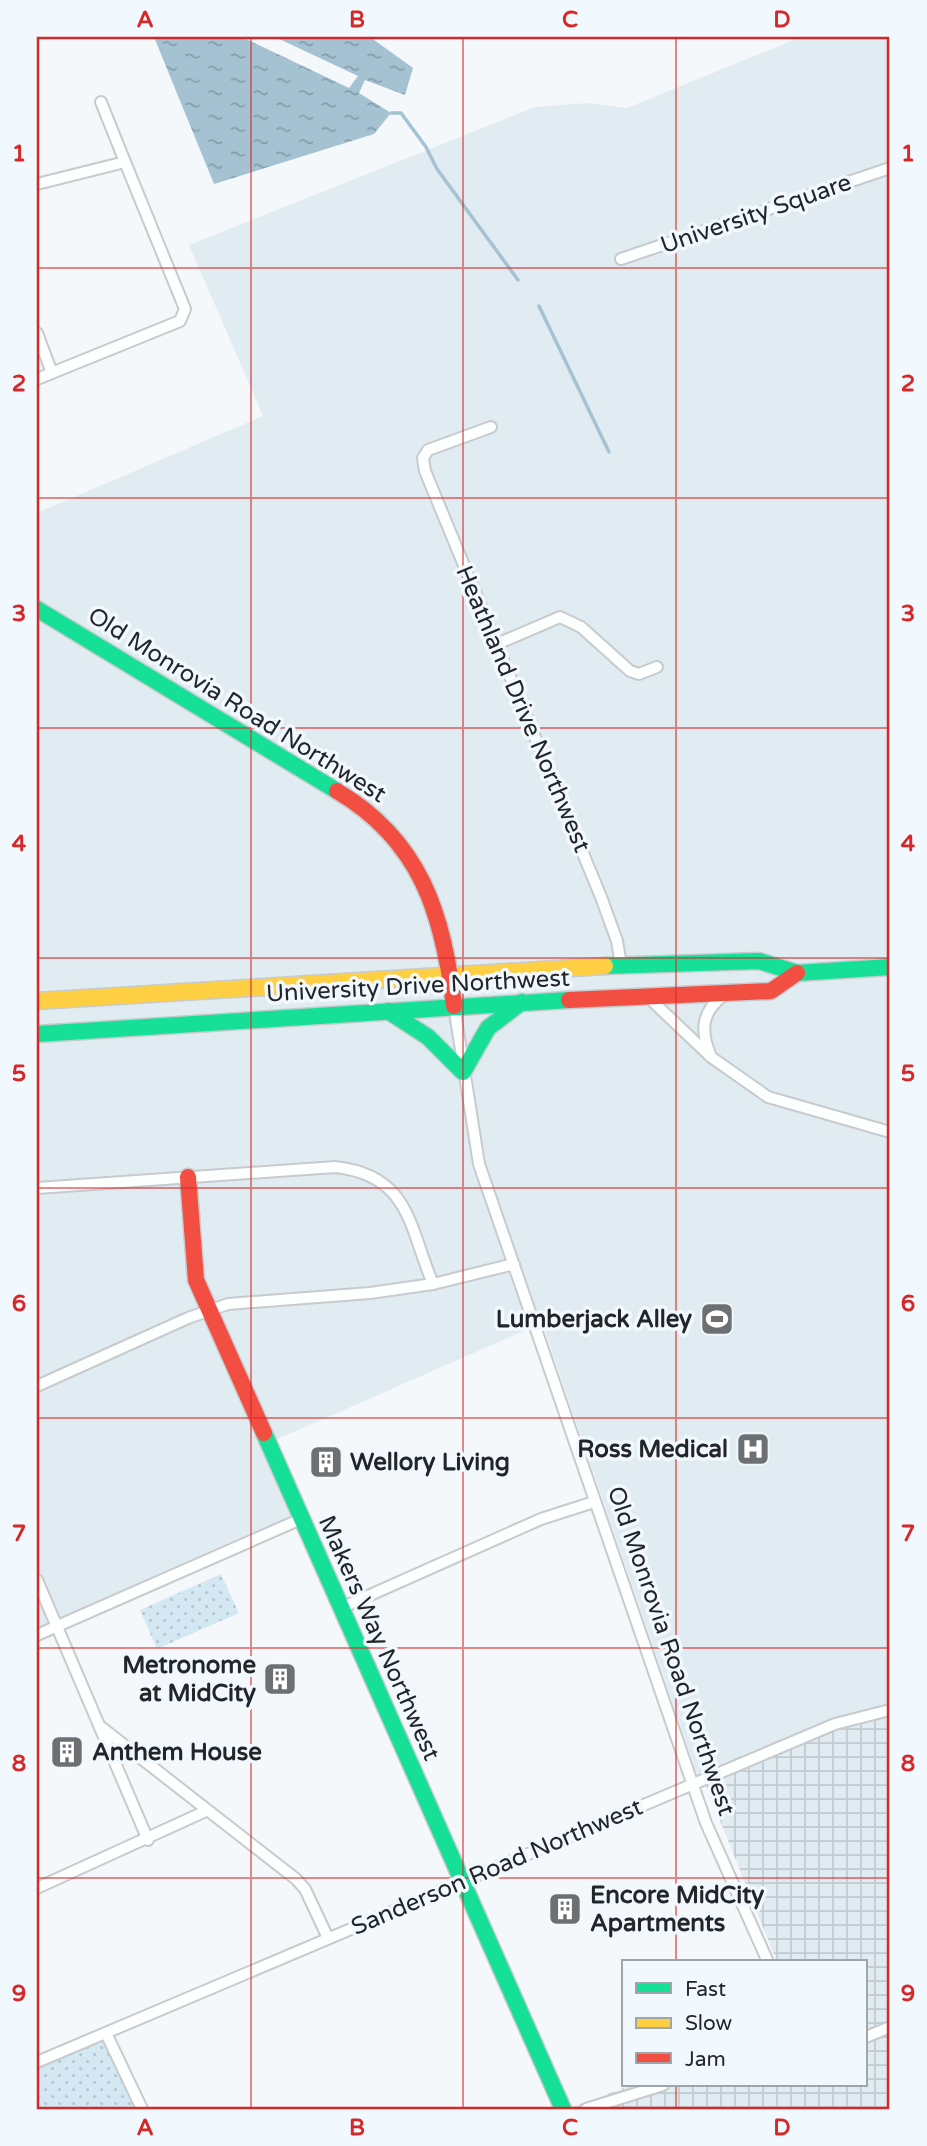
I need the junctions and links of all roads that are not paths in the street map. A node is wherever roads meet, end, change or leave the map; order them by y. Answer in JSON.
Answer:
{"nodes":[{"id":1,"x":101,"y":102,"type":"dead end"},
{"id":2,"x":125,"y":162,"type":"junction"},
{"id":3,"x":890,"y":168,"type":"edge"},
{"id":4,"x":37,"y":184,"type":"edge"},
{"id":5,"x":621,"y":259,"type":"dead end"},
{"id":6,"x":37,"y":333,"type":"edge"},
{"id":7,"x":52,"y":373,"type":"junction"},
{"id":8,"x":37,"y":379,"type":"edge"},
{"id":9,"x":491,"y":427,"type":"dead end"},
{"id":10,"x":37,"y":609,"type":"edge"},
{"id":11,"x":497,"y":644,"type":"junction"},
{"id":12,"x":657,"y":667,"type":"dead end"},
{"id":13,"x":621,"y":965,"type":"junction"},
{"id":14,"x":890,"y":967,"type":"edge"},
{"id":15,"x":797,"y":972,"type":"junction"},
{"id":16,"x":451,"y":973,"type":"junction"},
{"id":17,"x":728,"y":992,"type":"junction"},
{"id":18,"x":648,"y":997,"type":"junction"},
{"id":19,"x":37,"y":1001,"type":"edge"},
{"id":20,"x":523,"y":1002,"type":"junction"},
{"id":21,"x":454,"y":1006,"type":"junction"},
{"id":22,"x":387,"y":1010,"type":"junction"},
{"id":23,"x":37,"y":1034,"type":"edge"},
{"id":24,"x":712,"y":1057,"type":"junction"},
{"id":25,"x":463,"y":1072,"type":"junction"},
{"id":26,"x":890,"y":1132,"type":"edge"},
{"id":27,"x":188,"y":1177,"type":"junction"},
{"id":28,"x":37,"y":1188,"type":"edge"},
{"id":29,"x":514,"y":1264,"type":"junction"},
{"id":30,"x":433,"y":1284,"type":"junction"},
{"id":31,"x":210,"y":1310,"type":"junction"},
{"id":32,"x":37,"y":1386,"type":"edge"},
{"id":33,"x":594,"y":1502,"type":"junction"},
{"id":34,"x":301,"y":1519,"type":"junction"},
{"id":35,"x":37,"y":1580,"type":"edge"},
{"id":36,"x":341,"y":1608,"type":"junction"},
{"id":37,"x":57,"y":1625,"type":"junction"},
{"id":38,"x":37,"y":1634,"type":"edge"},
{"id":39,"x":890,"y":1710,"type":"edge"},
{"id":40,"x":101,"y":1727,"type":"junction"},
{"id":41,"x":694,"y":1783,"type":"junction"},
{"id":42,"x":206,"y":1811,"type":"junction"},
{"id":43,"x":148,"y":1840,"type":"junction"},
{"id":44,"x":462,"y":1881,"type":"junction"},
{"id":45,"x":37,"y":1888,"type":"edge"},
{"id":46,"x":328,"y":1938,"type":"junction"},
{"id":47,"x":767,"y":1960,"type":"edge"},
{"id":48,"x":890,"y":2027,"type":"edge"},
{"id":49,"x":106,"y":2033,"type":"junction"},
{"id":50,"x":867,"y":2037,"type":"edge"},
{"id":51,"x":37,"y":2062,"type":"edge"},
{"id":52,"x":660,"y":2086,"type":"edge"},
{"id":53,"x":142,"y":2109,"type":"edge"},
{"id":54,"x":563,"y":2109,"type":"edge"},
{"id":55,"x":586,"y":2109,"type":"edge"}],
"edges":[{"from":1,"to":2,"type":"street"},
{"from":2,"to":4,"type":"street"},
{"from":2,"to":7,"type":"street"},
{"from":3,"to":5,"type":"street","name":"University Square"},
{"from":6,"to":7,"type":"street"},
{"from":7,"to":8,"type":"street"},
{"from":9,"to":11,"type":"street","name":"Heathland Drive Northwest"},
{"from":10,"to":16,"type":"main road","name":"Old Monrovia Road Northwest"},
{"from":11,"to":12,"type":"street"},
{"from":11,"to":13,"type":"street","name":"Heathland Drive Northwest"},
{"from":13,"to":15,"type":"main road","name":"University Drive Northwest"},
{"from":13,"to":16,"type":"main road","name":"University Drive Northwest"},
{"from":14,"to":15,"type":"main road","name":"University Drive Northwest"},
{"from":15,"to":17,"type":"main road","name":"University Drive Northwest"},
{"from":16,"to":19,"type":"main road","name":"University Drive Northwest"},
{"from":16,"to":21,"type":"main road","name":"Old Monrovia Road Northwest"},
{"from":17,"to":18,"type":"main road","name":"University Drive Northwest"},
{"from":17,"to":24,"type":"street"},
{"from":18,"to":20,"type":"main road","name":"University Drive Northwest"},
{"from":18,"to":24,"type":"street"},
{"from":20,"to":21,"type":"main road","name":"University Drive Northwest"},
{"from":20,"to":25,"type":"main road"},
{"from":21,"to":22,"type":"main road","name":"University Drive Northwest"},
{"from":21,"to":25,"type":"street","name":"Old Monrovia Road Northwest"},
{"from":22,"to":23,"type":"main road","name":"University Drive Northwest"},
{"from":22,"to":25,"type":"main road"},
{"from":24,"to":26,"type":"street"},
{"from":25,"to":29,"type":"street","name":"Old Monrovia Road Northwest"},
{"from":27,"to":28,"type":"street"},
{"from":27,"to":30,"type":"street"},
{"from":27,"to":31,"type":"main road","name":"Makers Way Northwest"},
{"from":29,"to":30,"type":"street"},
{"from":29,"to":33,"type":"street","name":"Old Monrovia Road Northwest"},
{"from":30,"to":31,"type":"street"},
{"from":31,"to":32,"type":"street"},
{"from":31,"to":34,"type":"main road","name":"Makers Way Northwest"},
{"from":33,"to":36,"type":"street"},
{"from":33,"to":41,"type":"street","name":"Old Monrovia Road Northwest"},
{"from":34,"to":36,"type":"main road","name":"Makers Way Northwest"},
{"from":34,"to":37,"type":"street"},
{"from":35,"to":37,"type":"street"},
{"from":36,"to":44,"type":"main road","name":"Makers Way Northwest"},
{"from":37,"to":38,"type":"street"},
{"from":37,"to":40,"type":"street"},
{"from":39,"to":41,"type":"street","name":"Sanderson Road Northwest"},
{"from":40,"to":42,"type":"street"},
{"from":40,"to":43,"type":"street"},
{"from":41,"to":44,"type":"street","name":"Sanderson Road Northwest"},
{"from":41,"to":47,"type":"street","name":"Old Monrovia Road Northwest"},
{"from":42,"to":43,"type":"street"},
{"from":42,"to":46,"type":"street"},
{"from":43,"to":45,"type":"street"},
{"from":44,"to":46,"type":"street","name":"Sanderson Road Northwest"},
{"from":44,"to":54,"type":"main road","name":"Makers Way Northwest"},
{"from":46,"to":49,"type":"street","name":"Sanderson Road Northwest"},
{"from":48,"to":50,"type":"street"},
{"from":49,"to":51,"type":"street","name":"Sanderson Road Northwest"},
{"from":49,"to":53,"type":"street"},
{"from":52,"to":55,"type":"street"}]}
